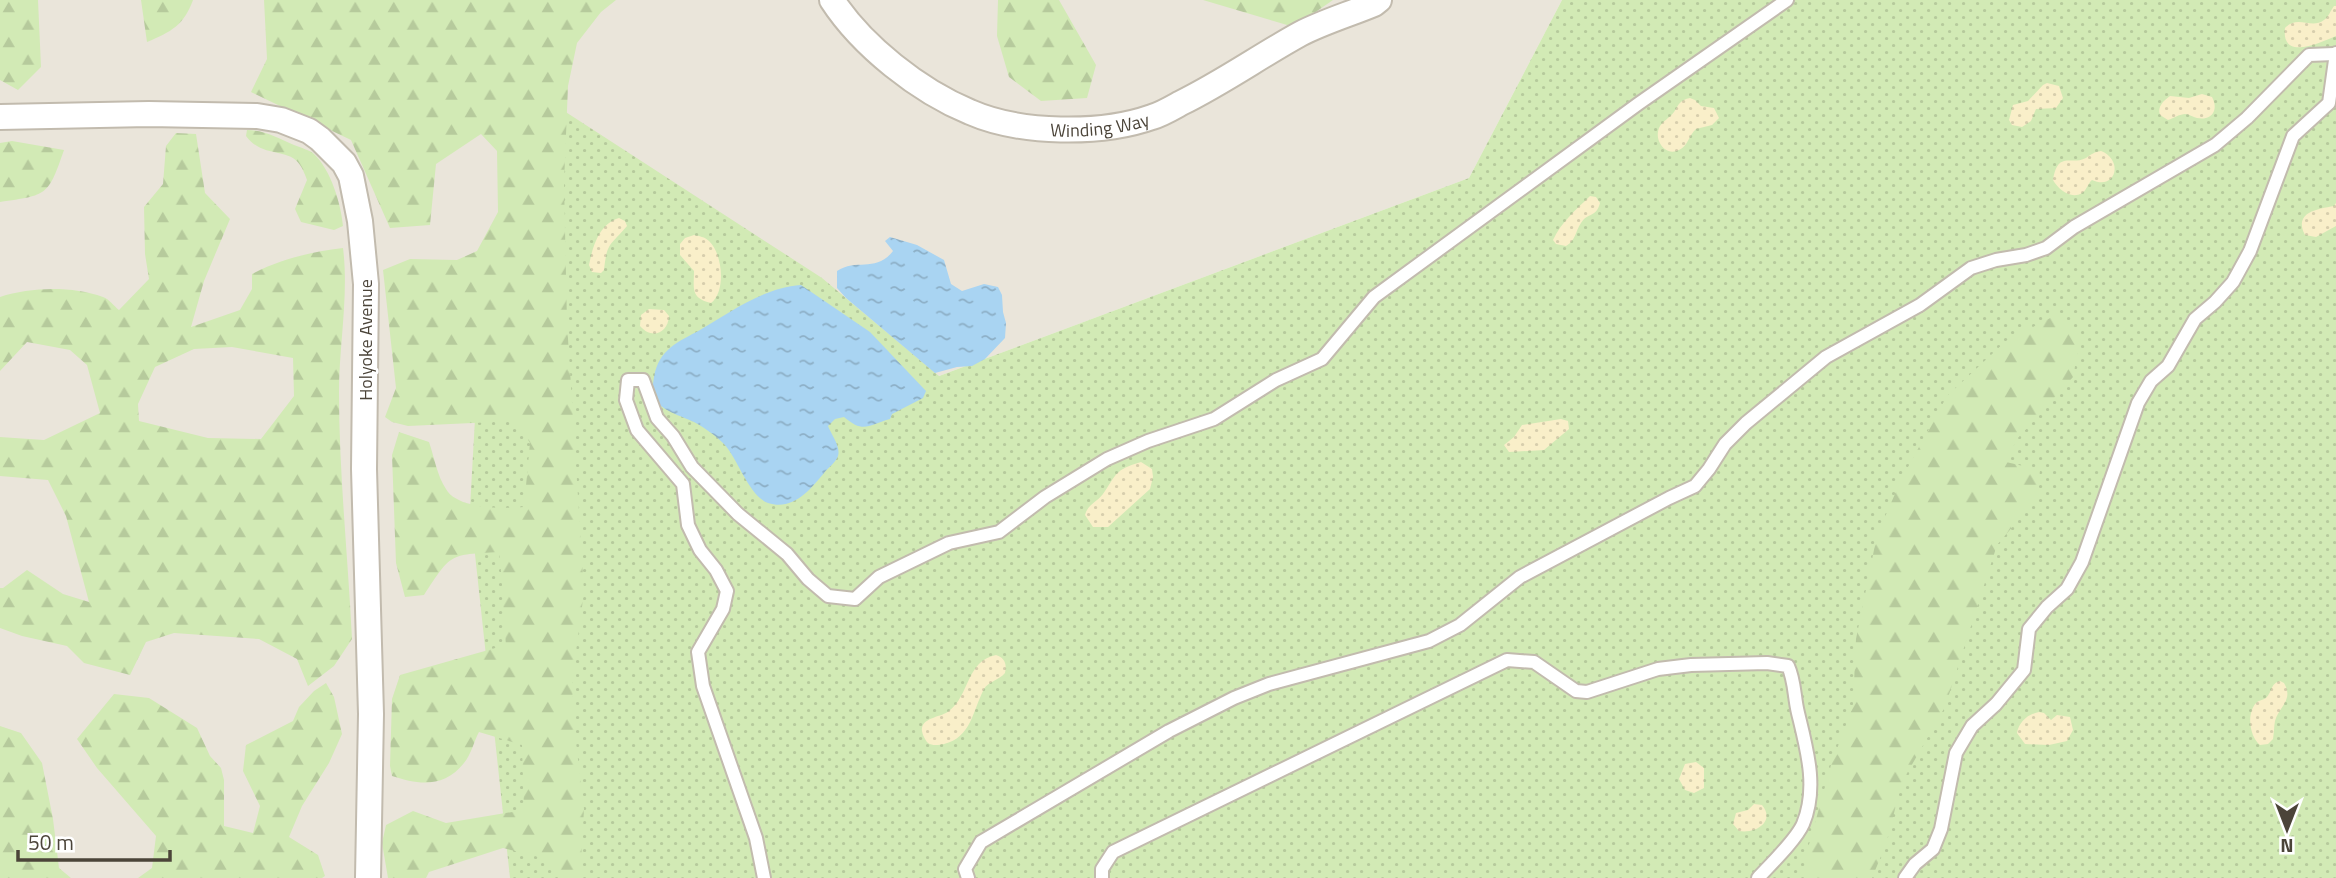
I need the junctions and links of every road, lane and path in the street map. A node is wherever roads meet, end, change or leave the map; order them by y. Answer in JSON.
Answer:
{"nodes":[{"id":1,"x":832,"y":0,"type":"edge"},
{"id":2,"x":1379,"y":0,"type":"edge"},
{"id":3,"x":1787,"y":0,"type":"edge"},
{"id":4,"x":2335,"y":53,"type":"edge"},
{"id":5,"x":0,"y":117,"type":"edge"},
{"id":6,"x":369,"y":878,"type":"edge"},
{"id":7,"x":764,"y":878,"type":"edge"},
{"id":8,"x":968,"y":878,"type":"edge"},
{"id":9,"x":1102,"y":878,"type":"edge"},
{"id":10,"x":1758,"y":878,"type":"edge"},
{"id":11,"x":1905,"y":878,"type":"edge"}],
"edges":[{"from":1,"to":2,"type":"street","name":"Winding Way"},
{"from":3,"to":7,"type":"lane"},
{"from":4,"to":8,"type":"lane"},
{"from":4,"to":11,"type":"lane"},
{"from":5,"to":6,"type":"street","name":"Holyoke Avenue"},
{"from":9,"to":10,"type":"lane"}]}
